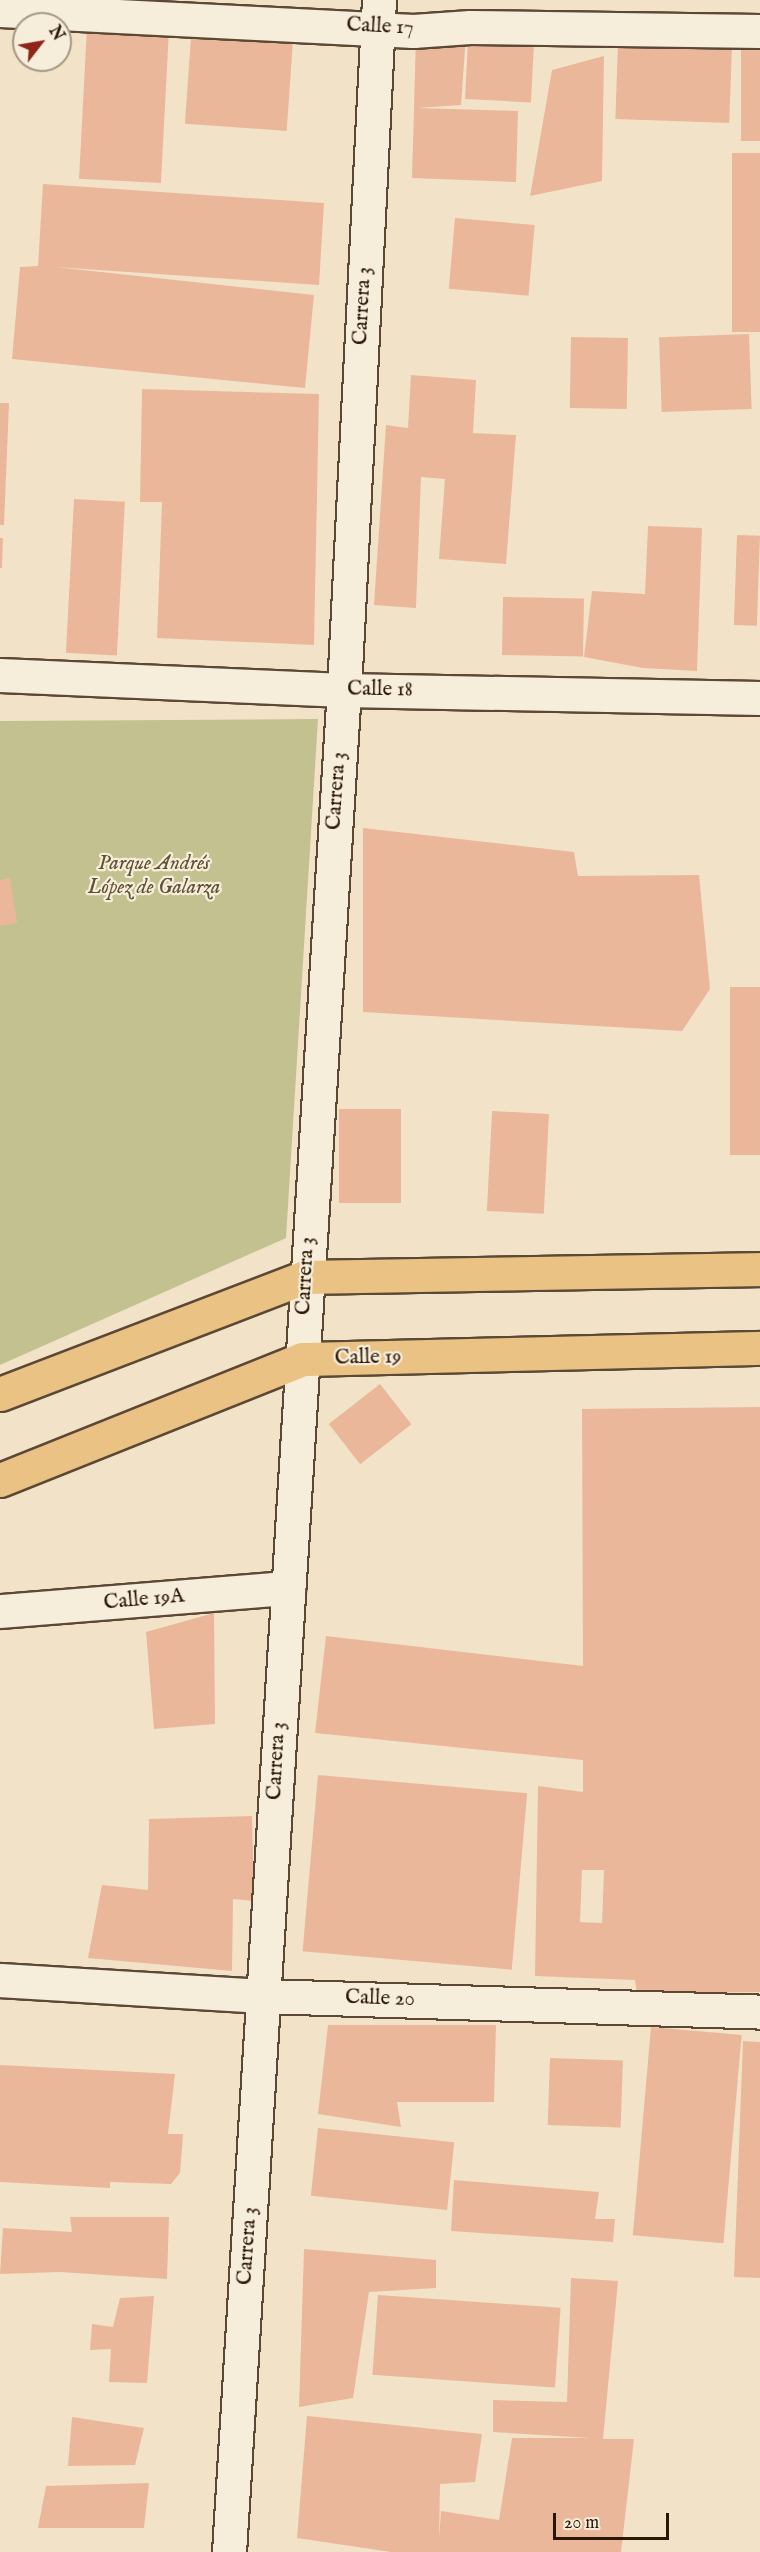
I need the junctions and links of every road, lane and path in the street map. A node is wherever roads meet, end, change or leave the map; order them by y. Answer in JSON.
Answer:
{"nodes":[{"id":1,"x":0,"y":10,"type":"edge"},
{"id":2,"x":378,"y":13,"type":"edge"},
{"id":3,"x":760,"y":31,"type":"edge"},
{"id":4,"x":0,"y":675,"type":"edge"},
{"id":5,"x":344,"y":690,"type":"junction"},
{"id":6,"x":760,"y":698,"type":"edge"},
{"id":7,"x":760,"y":1269,"type":"edge"},
{"id":8,"x":305,"y":1277,"type":"junction"},
{"id":9,"x":760,"y":1348,"type":"edge"},
{"id":10,"x":302,"y":1359,"type":"junction"},
{"id":11,"x":0,"y":1394,"type":"edge"},
{"id":12,"x":0,"y":1480,"type":"edge"},
{"id":13,"x":288,"y":1588,"type":"junction"},
{"id":14,"x":0,"y":1611,"type":"edge"},
{"id":15,"x":0,"y":1980,"type":"edge"},
{"id":16,"x":263,"y":1996,"type":"junction"},
{"id":17,"x":760,"y":2012,"type":"edge"},
{"id":18,"x":229,"y":2552,"type":"edge"}],
"edges":[{"from":1,"to":2,"type":"street","name":"Calle 17"},
{"from":2,"to":3,"type":"street","name":"Calle 17"},
{"from":2,"to":5,"type":"street","name":"Carrera 3"},
{"from":4,"to":5,"type":"street","name":"Calle 18"},
{"from":5,"to":6,"type":"street","name":"Calle 18"},
{"from":5,"to":8,"type":"street","name":"Carrera 3"},
{"from":7,"to":8,"type":"main road"},
{"from":8,"to":10,"type":"street","name":"Carrera 3"},
{"from":8,"to":11,"type":"main road"},
{"from":9,"to":10,"type":"main road","name":"Calle 19"},
{"from":10,"to":12,"type":"main road","name":"Calle 19"},
{"from":10,"to":13,"type":"street","name":"Carrera 3"},
{"from":13,"to":14,"type":"street","name":"Calle 19A"},
{"from":13,"to":16,"type":"street","name":"Carrera 3"},
{"from":15,"to":16,"type":"street","name":"Calle 20"},
{"from":16,"to":17,"type":"street","name":"Calle 20"},
{"from":16,"to":18,"type":"street","name":"Carrera 3"}]}
